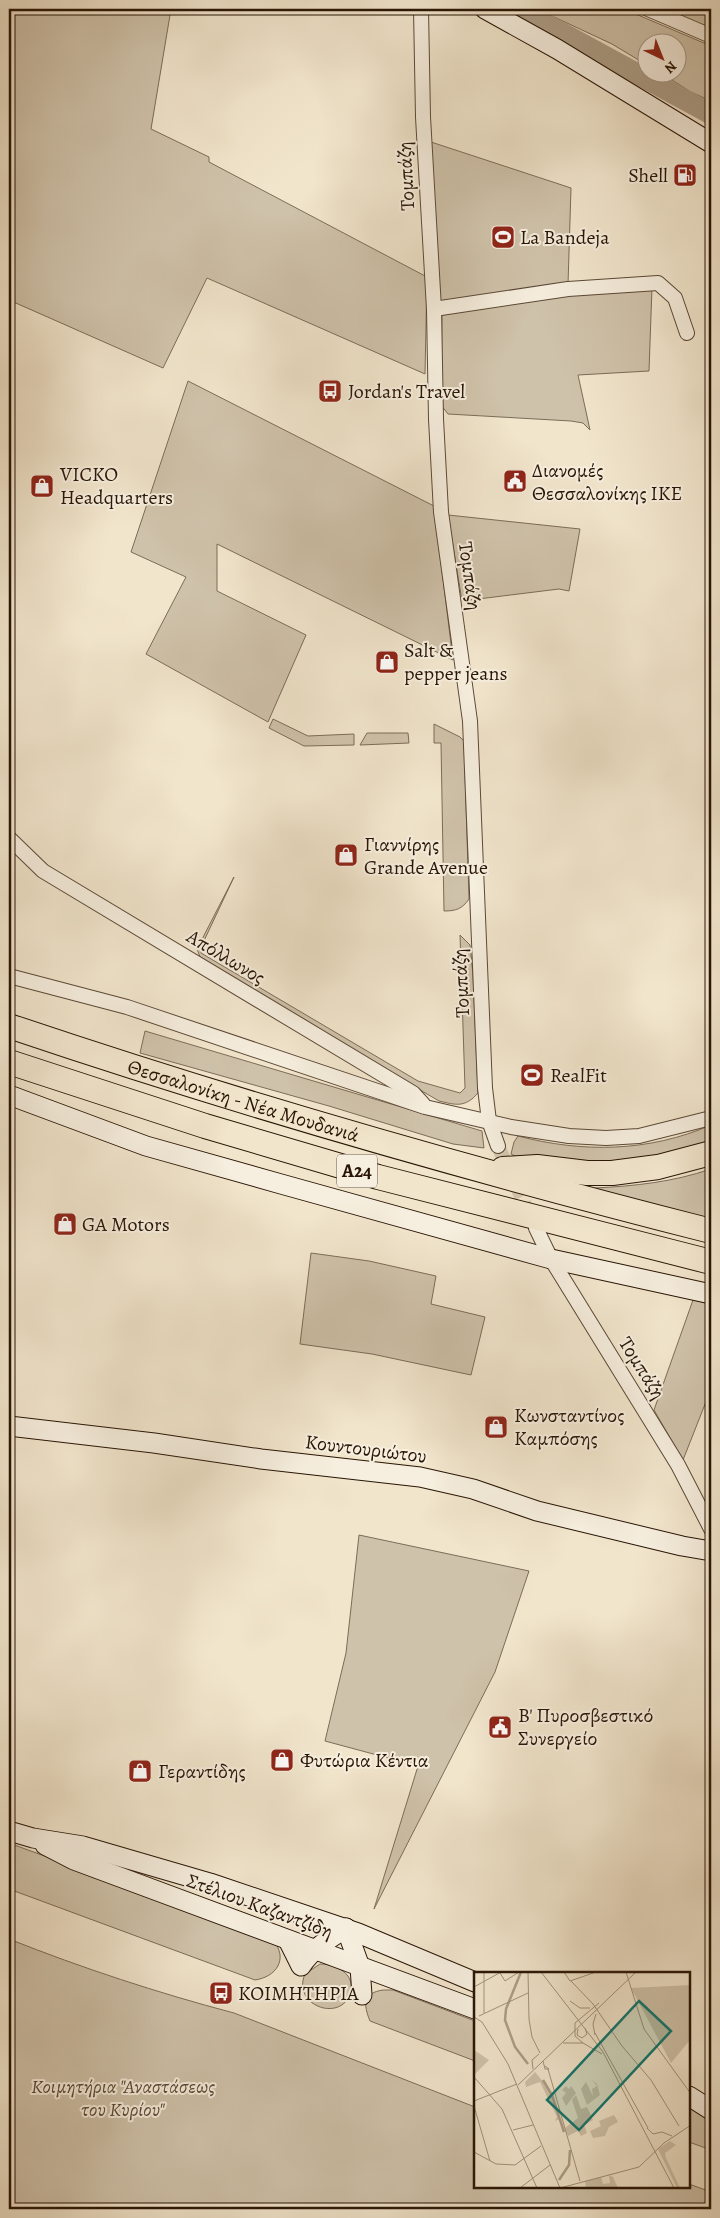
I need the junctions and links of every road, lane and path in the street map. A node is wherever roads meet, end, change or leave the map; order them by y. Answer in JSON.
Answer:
{"nodes":[{"id":1,"x":421,"y":9,"type":"edge"},
{"id":2,"x":485,"y":9,"type":"edge"},
{"id":3,"x":648,"y":9,"type":"edge"},
{"id":4,"x":711,"y":36,"type":"edge"},
{"id":5,"x":711,"y":143,"type":"edge"},
{"id":6,"x":434,"y":309,"type":"junction"},
{"id":7,"x":687,"y":333,"type":"dead end"},
{"id":8,"x":9,"y":838,"type":"edge"},
{"id":9,"x":9,"y":976,"type":"edge"},
{"id":10,"x":9,"y":1026,"type":"edge"},
{"id":11,"x":9,"y":1062,"type":"edge"},
{"id":12,"x":9,"y":1095,"type":"edge"},
{"id":13,"x":425,"y":1107,"type":"junction"},
{"id":14,"x":711,"y":1118,"type":"edge"},
{"id":15,"x":489,"y":1121,"type":"junction"},
{"id":16,"x":498,"y":1146,"type":"tunnel mouth"},
{"id":17,"x":711,"y":1153,"type":"edge"},
{"id":18,"x":484,"y":1170,"type":"junction"},
{"id":19,"x":536,"y":1228,"type":"tunnel mouth"},
{"id":20,"x":711,"y":1231,"type":"edge"},
{"id":21,"x":551,"y":1260,"type":"junction"},
{"id":22,"x":711,"y":1262,"type":"edge"},
{"id":23,"x":711,"y":1294,"type":"edge"},
{"id":24,"x":9,"y":1426,"type":"edge"},
{"id":25,"x":711,"y":1529,"type":"edge"},
{"id":26,"x":711,"y":1551,"type":"edge"},
{"id":27,"x":9,"y":1831,"type":"edge"},
{"id":28,"x":33,"y":1838,"type":"junction"},
{"id":29,"x":346,"y":1928,"type":"junction"},
{"id":30,"x":288,"y":1940,"type":"junction"},
{"id":31,"x":315,"y":1949,"type":"junction"},
{"id":32,"x":360,"y":1967,"type":"junction"},
{"id":33,"x":399,"y":1980,"type":"junction"},
{"id":34,"x":474,"y":1982,"type":"edge"},
{"id":35,"x":474,"y":2009,"type":"edge"},
{"id":36,"x":690,"y":2097,"type":"edge"},
{"id":37,"x":711,"y":2110,"type":"edge"}],
"edges":[{"from":1,"to":6,"type":"street","name":"Τομπάζη"},
{"from":2,"to":5,"type":"street"},
{"from":3,"to":4,"type":"street"},
{"from":6,"to":7,"type":"street"},
{"from":6,"to":15,"type":"street","name":"Τομπάζη"},
{"from":8,"to":13,"type":"street","name":"Απόλλωνος"},
{"from":9,"to":13,"type":"street"},
{"from":10,"to":18,"type":"highway","name":"Θεσσαλονίκη - Νέα Μουδανιά","number":"Α24"},
{"from":11,"to":22,"type":"highway","name":"Θεσσαλονίκη - Νέα Μουδανιά","number":"Α24"},
{"from":12,"to":21,"type":"street"},
{"from":13,"to":15,"type":"street"},
{"from":14,"to":15,"type":"street"},
{"from":15,"to":16,"type":"street","name":"Τομπάζη"},
{"from":17,"to":18,"type":"highway","number":"Α24"},
{"from":18,"to":20,"type":"highway","name":"Θεσσαλονίκη - Νέα Μουδανιά"},
{"from":19,"to":21,"type":"street","name":"Τομπάζη"},
{"from":21,"to":23,"type":"street"},
{"from":21,"to":25,"type":"street","name":"Τομπάζη"},
{"from":24,"to":26,"type":"street","name":"Κουντουριώτου"},
{"from":27,"to":28,"type":"street","name":"Στέλιου Καζαντζίδη"},
{"from":28,"to":29,"type":"street","name":"Στέλιου Καζαντζίδη"},
{"from":28,"to":30,"type":"street","name":"Στέλιου Καζαντζίδη"},
{"from":29,"to":31,"type":"street"},
{"from":29,"to":32,"type":"street"},
{"from":29,"to":34,"type":"street","name":"Στέλιου Καζαντζίδη"},
{"from":30,"to":31,"type":"street","name":"Στέλιου Καζαντζίδη"},
{"from":30,"to":31,"type":"street"},
{"from":31,"to":32,"type":"street","name":"Στέλιου Καζαντζίδη"},
{"from":32,"to":33,"type":"street","name":"Στέλιου Καζαντζίδη"},
{"from":32,"to":33,"type":"street"},
{"from":33,"to":35,"type":"street","name":"Στέλιου Καζαντζίδη"},
{"from":36,"to":37,"type":"street"}]}
